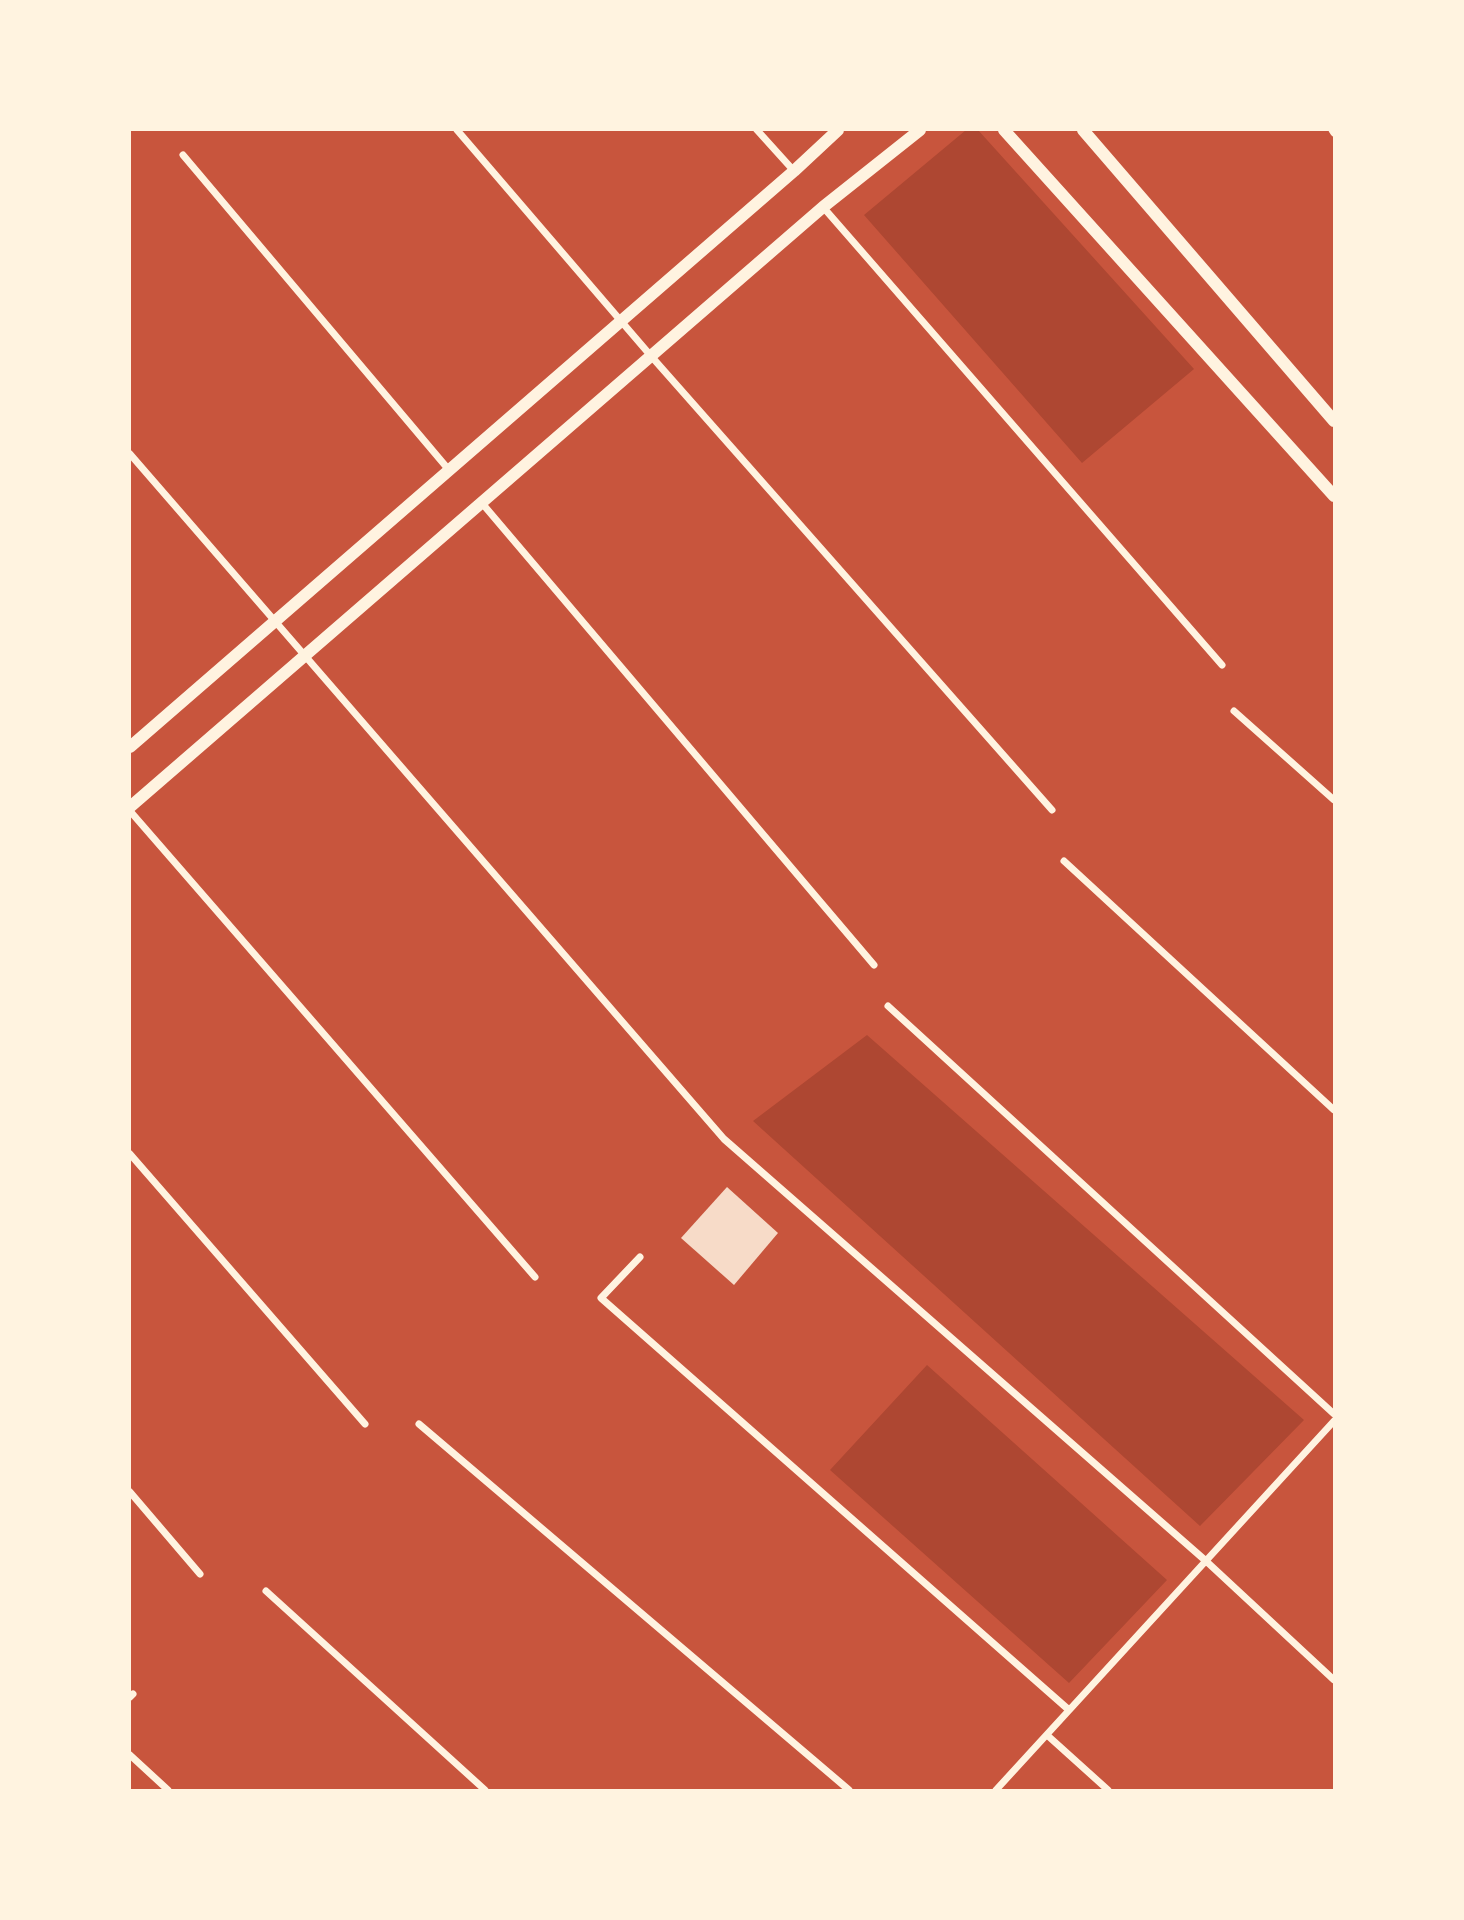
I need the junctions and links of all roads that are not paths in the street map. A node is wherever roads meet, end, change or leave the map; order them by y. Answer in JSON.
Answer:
{"nodes":[{"id":1,"x":457,"y":130,"type":"edge"},
{"id":2,"x":757,"y":130,"type":"edge"},
{"id":3,"x":838,"y":130,"type":"edge"},
{"id":4,"x":920,"y":130,"type":"edge"},
{"id":5,"x":1004,"y":130,"type":"edge"},
{"id":6,"x":1083,"y":130,"type":"edge"},
{"id":7,"x":183,"y":155,"type":"dead end"},
{"id":8,"x":793,"y":172,"type":"junction"},
{"id":9,"x":823,"y":207,"type":"junction"},
{"id":10,"x":621,"y":321,"type":"junction"},
{"id":11,"x":651,"y":356,"type":"junction"},
{"id":12,"x":1335,"y":421,"type":"edge"},
{"id":13,"x":130,"y":454,"type":"edge"},
{"id":14,"x":449,"y":470,"type":"junction"},
{"id":15,"x":1335,"y":496,"type":"edge"},
{"id":16,"x":481,"y":502,"type":"junction"},
{"id":17,"x":274,"y":621,"type":"junction"},
{"id":18,"x":304,"y":656,"type":"junction"},
{"id":19,"x":1222,"y":665,"type":"dead end"},
{"id":20,"x":1234,"y":711,"type":"dead end"},
{"id":21,"x":130,"y":747,"type":"edge"},
{"id":22,"x":1335,"y":800,"type":"edge"},
{"id":23,"x":130,"y":809,"type":"edge"},
{"id":24,"x":1052,"y":810,"type":"dead end"},
{"id":25,"x":1064,"y":861,"type":"dead end"},
{"id":26,"x":874,"y":965,"type":"dead end"},
{"id":27,"x":888,"y":1006,"type":"dead end"},
{"id":28,"x":1335,"y":1110,"type":"edge"},
{"id":29,"x":130,"y":1154,"type":"edge"},
{"id":30,"x":640,"y":1257,"type":"dead end"},
{"id":31,"x":536,"y":1277,"type":"dead end"},
{"id":32,"x":1335,"y":1414,"type":"edge"},
{"id":33,"x":1335,"y":1421,"type":"edge"},
{"id":34,"x":365,"y":1424,"type":"dead end"},
{"id":35,"x":419,"y":1424,"type":"dead end"},
{"id":36,"x":130,"y":1492,"type":"edge"},
{"id":37,"x":1206,"y":1561,"type":"junction"},
{"id":38,"x":200,"y":1574,"type":"dead end"},
{"id":39,"x":266,"y":1591,"type":"dead end"},
{"id":40,"x":1335,"y":1680,"type":"edge"},
{"id":41,"x":1069,"y":1710,"type":"junction"},
{"id":42,"x":1047,"y":1735,"type":"junction"},
{"id":43,"x":130,"y":1755,"type":"edge"},
{"id":44,"x":168,"y":1790,"type":"edge"},
{"id":45,"x":485,"y":1790,"type":"edge"},
{"id":46,"x":849,"y":1790,"type":"edge"},
{"id":47,"x":996,"y":1790,"type":"edge"},
{"id":48,"x":1108,"y":1790,"type":"edge"}],
"edges":[{"from":1,"to":10,"type":"street"},
{"from":2,"to":8,"type":"street"},
{"from":3,"to":8,"type":"street"},
{"from":4,"to":9,"type":"street"},
{"from":5,"to":15,"type":"street"},
{"from":6,"to":12,"type":"street"},
{"from":7,"to":14,"type":"street"},
{"from":8,"to":10,"type":"street"},
{"from":9,"to":11,"type":"street"},
{"from":9,"to":19,"type":"street"},
{"from":10,"to":11,"type":"street"},
{"from":10,"to":14,"type":"street"},
{"from":11,"to":16,"type":"street"},
{"from":11,"to":24,"type":"street"},
{"from":13,"to":17,"type":"street"},
{"from":14,"to":17,"type":"street"},
{"from":16,"to":18,"type":"street"},
{"from":16,"to":26,"type":"street"},
{"from":17,"to":18,"type":"street"},
{"from":17,"to":21,"type":"street"},
{"from":18,"to":23,"type":"street"},
{"from":18,"to":37,"type":"street"},
{"from":20,"to":22,"type":"street"},
{"from":23,"to":31,"type":"street"},
{"from":25,"to":28,"type":"street"},
{"from":27,"to":32,"type":"street"},
{"from":29,"to":34,"type":"street"},
{"from":30,"to":41,"type":"street"},
{"from":33,"to":37,"type":"street"},
{"from":35,"to":46,"type":"street"},
{"from":36,"to":38,"type":"street"},
{"from":37,"to":40,"type":"street"},
{"from":37,"to":41,"type":"street"},
{"from":39,"to":45,"type":"street"},
{"from":41,"to":42,"type":"street"},
{"from":42,"to":47,"type":"street"},
{"from":42,"to":48,"type":"street"},
{"from":43,"to":44,"type":"street"}]}
